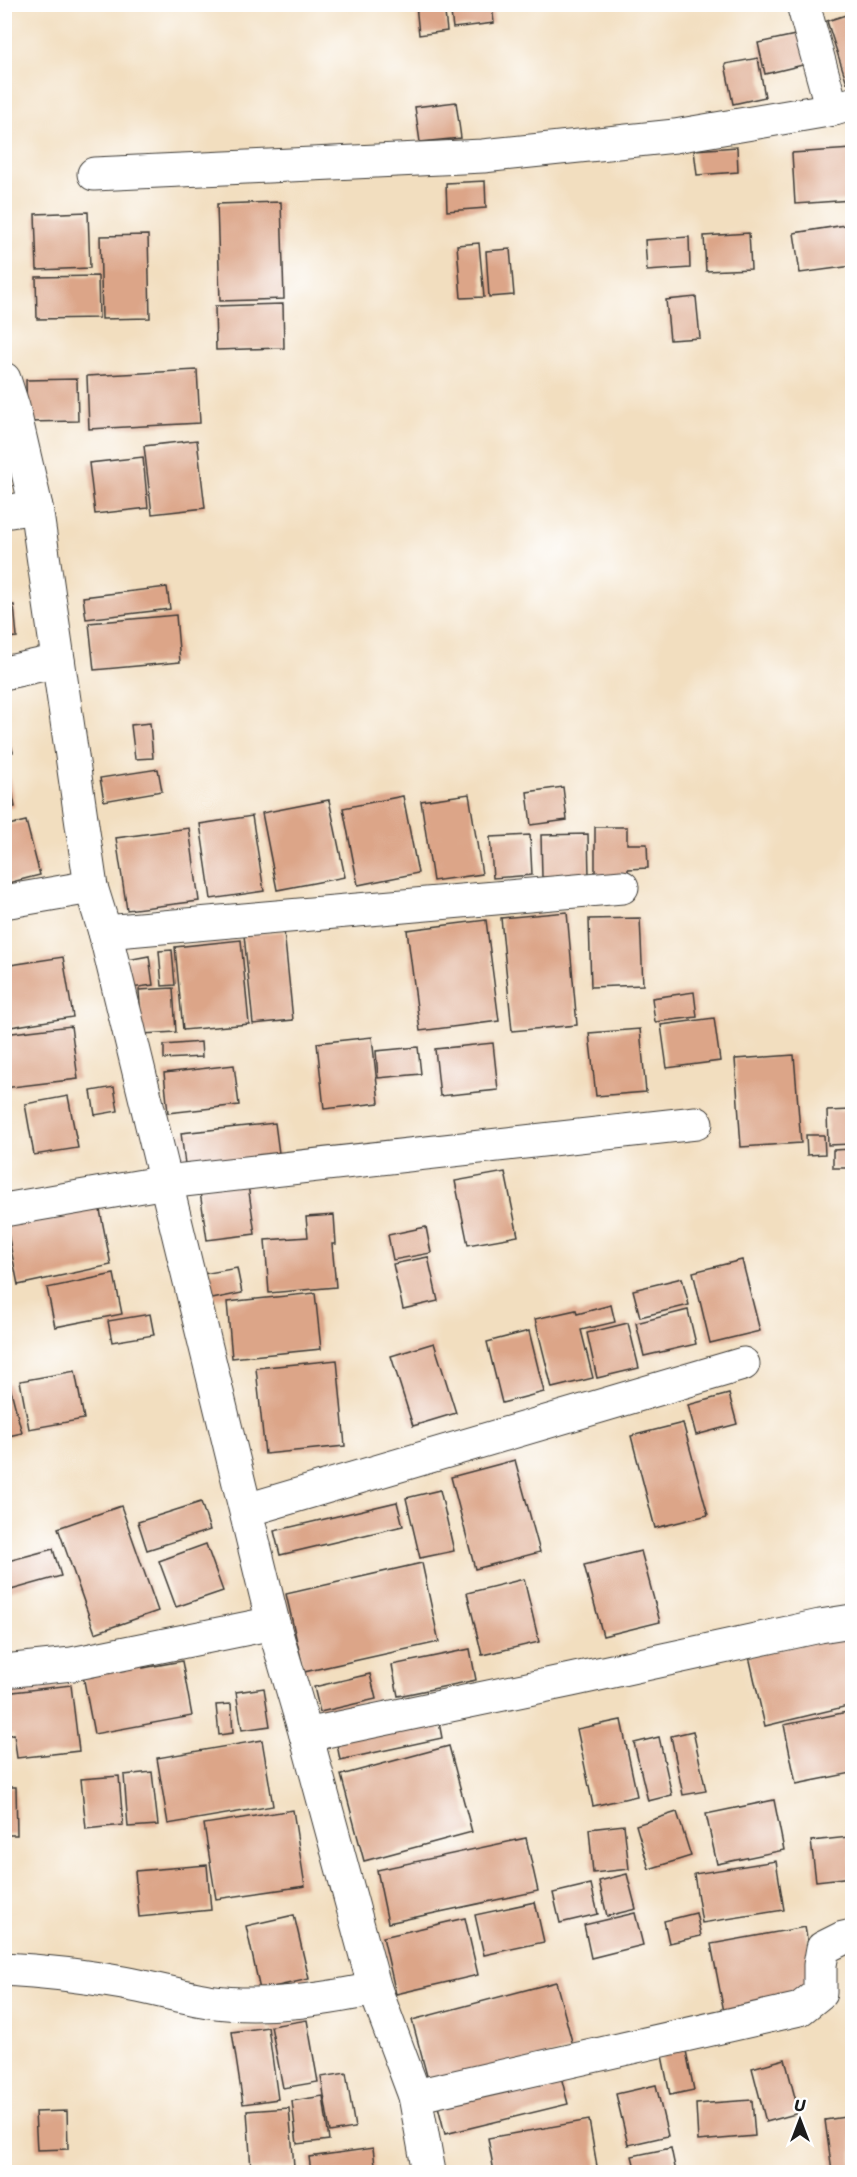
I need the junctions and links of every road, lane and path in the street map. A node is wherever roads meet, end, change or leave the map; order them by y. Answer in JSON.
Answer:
{"nodes":[{"id":1,"x":803,"y":4,"type":"edge"},
{"id":2,"x":843,"y":106,"type":"edge"},
{"id":3,"x":94,"y":174,"type":"dead end"},
{"id":4,"x":4,"y":379,"type":"edge"},
{"id":5,"x":36,"y":507,"type":"junction"},
{"id":6,"x":4,"y":512,"type":"edge"},
{"id":7,"x":58,"y":661,"type":"junction"},
{"id":8,"x":4,"y":674,"type":"edge"},
{"id":9,"x":91,"y":888,"type":"junction"},
{"id":10,"x":622,"y":888,"type":"dead end"},
{"id":11,"x":4,"y":902,"type":"edge"},
{"id":12,"x":105,"y":932,"type":"junction"},
{"id":13,"x":696,"y":1123,"type":"dead end"},
{"id":14,"x":166,"y":1182,"type":"junction"},
{"id":15,"x":4,"y":1210,"type":"edge"},
{"id":16,"x":743,"y":1364,"type":"dead end"},
{"id":17,"x":247,"y":1510,"type":"junction"},
{"id":18,"x":852,"y":1621,"type":"edge"},
{"id":19,"x":273,"y":1623,"type":"junction"},
{"id":20,"x":4,"y":1671,"type":"edge"},
{"id":21,"x":306,"y":1735,"type":"junction"},
{"id":22,"x":852,"y":1936,"type":"edge"},
{"id":23,"x":4,"y":1969,"type":"edge"},
{"id":24,"x":375,"y":1989,"type":"junction"},
{"id":25,"x":416,"y":2096,"type":"junction"},
{"id":26,"x":429,"y":2172,"type":"edge"}],
"edges":[{"from":1,"to":2,"type":"street"},
{"from":2,"to":3,"type":"street"},
{"from":4,"to":5,"type":"street"},
{"from":5,"to":6,"type":"street"},
{"from":5,"to":7,"type":"street"},
{"from":7,"to":8,"type":"street"},
{"from":7,"to":9,"type":"street"},
{"from":9,"to":11,"type":"street"},
{"from":9,"to":12,"type":"street"},
{"from":10,"to":12,"type":"street"},
{"from":12,"to":14,"type":"street"},
{"from":13,"to":14,"type":"street"},
{"from":14,"to":15,"type":"street"},
{"from":14,"to":17,"type":"street"},
{"from":16,"to":17,"type":"street"},
{"from":17,"to":19,"type":"street"},
{"from":18,"to":21,"type":"street"},
{"from":19,"to":20,"type":"street"},
{"from":19,"to":21,"type":"street"},
{"from":21,"to":24,"type":"street"},
{"from":22,"to":25,"type":"street"},
{"from":23,"to":24,"type":"street"},
{"from":24,"to":25,"type":"street"},
{"from":25,"to":26,"type":"street"}]}
